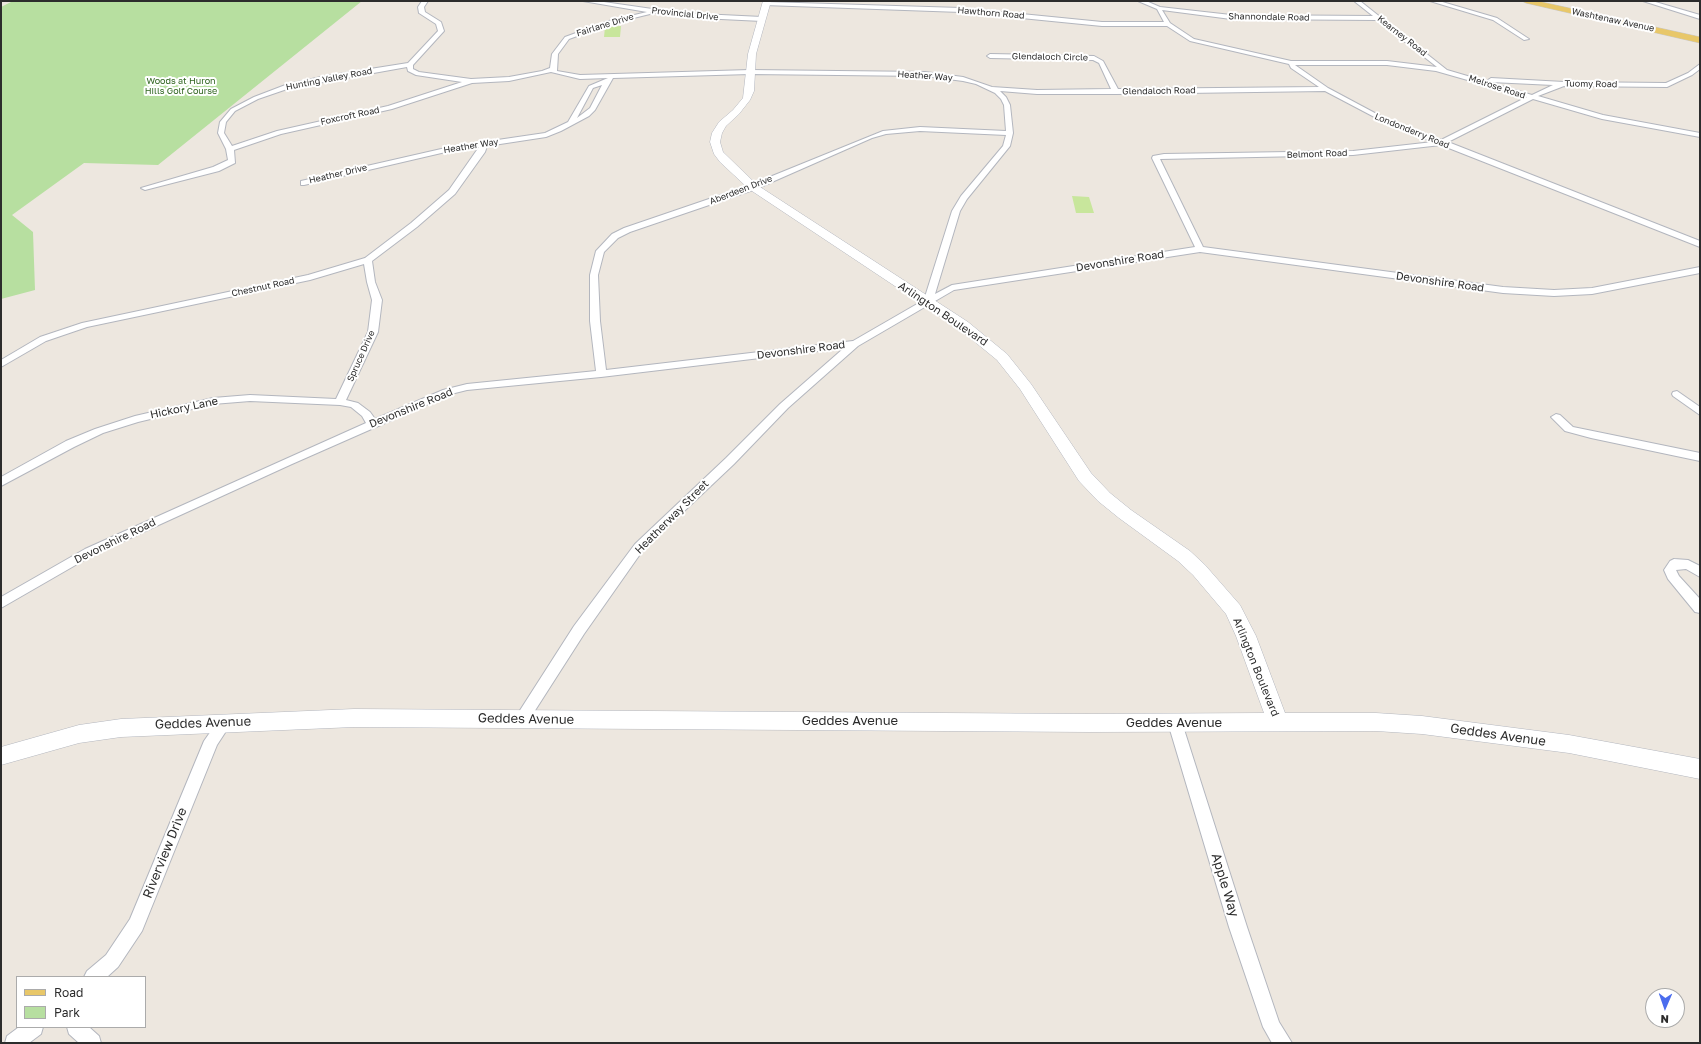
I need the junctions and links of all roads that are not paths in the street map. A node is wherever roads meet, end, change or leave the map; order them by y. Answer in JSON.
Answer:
{"nodes":[{"id":1,"x":425,"y":1,"type":"edge"},
{"id":2,"x":586,"y":1,"type":"edge"},
{"id":3,"x":849,"y":1,"type":"edge"},
{"id":4,"x":1141,"y":1,"type":"edge"},
{"id":5,"x":1357,"y":1,"type":"edge"},
{"id":6,"x":1433,"y":1,"type":"edge"},
{"id":7,"x":1526,"y":1,"type":"edge"},
{"id":8,"x":1646,"y":1,"type":"edge"},
{"id":9,"x":767,"y":3,"type":"edge"},
{"id":10,"x":844,"y":6,"type":"junction"},
{"id":11,"x":1159,"y":8,"type":"junction"},
{"id":12,"x":656,"y":12,"type":"junction"},
{"id":13,"x":1700,"y":17,"type":"edge"},
{"id":14,"x":1379,"y":18,"type":"junction"},
{"id":15,"x":762,"y":19,"type":"junction"},
{"id":16,"x":1168,"y":24,"type":"junction"},
{"id":17,"x":1526,"y":39,"type":"dead end"},
{"id":18,"x":1700,"y":40,"type":"edge"},
{"id":19,"x":990,"y":56,"type":"dead end"},
{"id":20,"x":1291,"y":63,"type":"junction"},
{"id":21,"x":410,"y":65,"type":"junction"},
{"id":22,"x":1700,"y":66,"type":"edge"},
{"id":23,"x":553,"y":69,"type":"junction"},
{"id":24,"x":750,"y":72,"type":"junction"},
{"id":25,"x":1447,"y":72,"type":"junction"},
{"id":26,"x":611,"y":78,"type":"junction"},
{"id":27,"x":1476,"y":80,"type":"junction"},
{"id":28,"x":471,"y":82,"type":"junction"},
{"id":29,"x":1564,"y":84,"type":"junction"},
{"id":30,"x":992,"y":89,"type":"junction"},
{"id":31,"x":1326,"y":90,"type":"junction"},
{"id":32,"x":1116,"y":92,"type":"junction"},
{"id":33,"x":1530,"y":97,"type":"junction"},
{"id":34,"x":569,"y":124,"type":"junction"},
{"id":35,"x":1010,"y":133,"type":"junction"},
{"id":36,"x":1700,"y":135,"type":"edge"},
{"id":37,"x":1441,"y":143,"type":"junction"},
{"id":38,"x":484,"y":144,"type":"junction"},
{"id":39,"x":230,"y":149,"type":"junction"},
{"id":40,"x":372,"y":166,"type":"joint"},
{"id":41,"x":304,"y":183,"type":"dead end"},
{"id":42,"x":753,"y":186,"type":"junction"},
{"id":43,"x":145,"y":188,"type":"dead end"},
{"id":44,"x":1700,"y":244,"type":"edge"},
{"id":45,"x":1200,"y":249,"type":"junction"},
{"id":46,"x":368,"y":260,"type":"junction"},
{"id":47,"x":1700,"y":270,"type":"edge"},
{"id":48,"x":928,"y":303,"type":"junction"},
{"id":49,"x":855,"y":344,"type":"junction"},
{"id":50,"x":1,"y":364,"type":"edge"},
{"id":51,"x":600,"y":374,"type":"junction"},
{"id":52,"x":1677,"y":394,"type":"dead end"},
{"id":53,"x":340,"y":402,"type":"junction"},
{"id":54,"x":1700,"y":412,"type":"edge"},
{"id":55,"x":1556,"y":417,"type":"dead end"},
{"id":56,"x":372,"y":424,"type":"junction"},
{"id":57,"x":1700,"y":457,"type":"edge"},
{"id":58,"x":1,"y":482,"type":"edge"},
{"id":59,"x":1700,"y":572,"type":"edge"},
{"id":60,"x":1,"y":603,"type":"edge"},
{"id":61,"x":1700,"y":608,"type":"edge"},
{"id":62,"x":522,"y":719,"type":"junction"},
{"id":63,"x":225,"y":722,"type":"junction"},
{"id":64,"x":1175,"y":723,"type":"junction"},
{"id":65,"x":1278,"y":723,"type":"junction"},
{"id":66,"x":1,"y":756,"type":"edge"},
{"id":67,"x":1700,"y":769,"type":"edge"},
{"id":68,"x":94,"y":976,"type":"edge"},
{"id":69,"x":33,"y":1028,"type":"edge"},
{"id":70,"x":77,"y":1028,"type":"edge"},
{"id":71,"x":14,"y":1043,"type":"edge"},
{"id":72,"x":92,"y":1043,"type":"edge"},
{"id":73,"x":1283,"y":1043,"type":"edge"}],
"edges":[{"from":1,"to":21,"type":"street"},
{"from":2,"to":12,"type":"street","name":"Provincial Drive"},
{"from":3,"to":10,"type":"street"},
{"from":4,"to":11,"type":"street"},
{"from":5,"to":14,"type":"street","name":"Kearney Road"},
{"from":6,"to":17,"type":"street"},
{"from":7,"to":18,"type":"main road","name":"Washtenaw Avenue"},
{"from":8,"to":13,"type":"street"},
{"from":9,"to":10,"type":"street","name":"Hawthorn Road"},
{"from":9,"to":15,"type":"street","name":"Arlington Boulevard"},
{"from":10,"to":16,"type":"street","name":"Hawthorn Road"},
{"from":11,"to":14,"type":"street","name":"Shannondale Road"},
{"from":11,"to":16,"type":"street","name":"Londonderry Road"},
{"from":12,"to":15,"type":"street","name":"Provincial Drive"},
{"from":12,"to":23,"type":"street","name":"Fairlane Drive"},
{"from":14,"to":25,"type":"street","name":"Kearney Road"},
{"from":15,"to":24,"type":"street","name":"Arlington Boulevard"},
{"from":16,"to":20,"type":"street","name":"Londonderry Road"},
{"from":19,"to":32,"type":"street","name":"Glendaloch Circle"},
{"from":20,"to":25,"type":"street","name":"Melrose Road"},
{"from":20,"to":31,"type":"street","name":"Londonderry Road"},
{"from":21,"to":28,"type":"street"},
{"from":21,"to":39,"type":"street","name":"Hunting Valley Road"},
{"from":22,"to":29,"type":"street","name":"Tuomy Road"},
{"from":23,"to":26,"type":"street","name":"Heather Way"},
{"from":23,"to":28,"type":"street"},
{"from":24,"to":26,"type":"street","name":"Heather Way"},
{"from":24,"to":30,"type":"street","name":"Heather Way"},
{"from":24,"to":42,"type":"street","name":"Arlington Boulevard"},
{"from":25,"to":27,"type":"street","name":"Melrose Road"},
{"from":26,"to":34,"type":"street","name":"Heather Way"},
{"from":26,"to":34,"type":"street","name":"Heather Way"},
{"from":27,"to":29,"type":"street","name":"Tuomy Road"},
{"from":27,"to":33,"type":"street","name":"Melrose Road"},
{"from":28,"to":39,"type":"street","name":"Foxcroft Road"},
{"from":29,"to":33,"type":"street","name":"Belmont Road"},
{"from":30,"to":32,"type":"street","name":"Glendaloch Road"},
{"from":30,"to":35,"type":"street","name":"Heather Way"},
{"from":31,"to":32,"type":"street","name":"Glendaloch Road"},
{"from":31,"to":37,"type":"street","name":"Londonderry Road"},
{"from":33,"to":36,"type":"street","name":"Melrose Road"},
{"from":33,"to":37,"type":"street","name":"Belmont Road"},
{"from":34,"to":38,"type":"street","name":"Heather Way"},
{"from":35,"to":42,"type":"street","name":"Aberdeen Drive"},
{"from":35,"to":48,"type":"street"},
{"from":37,"to":44,"type":"street","name":"Londonderry Road"},
{"from":37,"to":45,"type":"street","name":"Belmont Road"},
{"from":38,"to":40,"type":"street","name":"Heather Way"},
{"from":38,"to":46,"type":"street","name":"Chestnut Road"},
{"from":39,"to":43,"type":"street"},
{"from":40,"to":41,"type":"street","name":"Heather Drive"},
{"from":42,"to":48,"type":"street","name":"Arlington Boulevard"},
{"from":42,"to":51,"type":"street","name":"Aberdeen Drive"},
{"from":45,"to":47,"type":"street","name":"Devonshire Road"},
{"from":45,"to":48,"type":"street","name":"Devonshire Road"},
{"from":46,"to":50,"type":"street","name":"Chestnut Road"},
{"from":46,"to":53,"type":"street","name":"Spruce Drive"},
{"from":48,"to":49,"type":"street","name":"Devonshire Road"},
{"from":48,"to":65,"type":"street","name":"Arlington Boulevard"},
{"from":49,"to":51,"type":"street","name":"Devonshire Road"},
{"from":49,"to":62,"type":"street","name":"Heatherway Street"},
{"from":51,"to":56,"type":"street","name":"Devonshire Road"},
{"from":52,"to":54,"type":"street"},
{"from":53,"to":56,"type":"street","name":"Hickory Lane"},
{"from":53,"to":58,"type":"street","name":"Hickory Lane"},
{"from":55,"to":57,"type":"street"},
{"from":56,"to":60,"type":"street","name":"Devonshire Road"},
{"from":59,"to":61,"type":"street"},
{"from":62,"to":63,"type":"street","name":"Geddes Avenue"},
{"from":62,"to":64,"type":"street","name":"Geddes Avenue"},
{"from":63,"to":66,"type":"street","name":"Geddes Avenue"},
{"from":63,"to":68,"type":"street","name":"Riverview Drive"},
{"from":64,"to":65,"type":"street","name":"Geddes Avenue"},
{"from":64,"to":73,"type":"street","name":"Apple Way"},
{"from":65,"to":67,"type":"street","name":"Geddes Avenue"},
{"from":69,"to":71,"type":"street"},
{"from":70,"to":72,"type":"street"}]}
